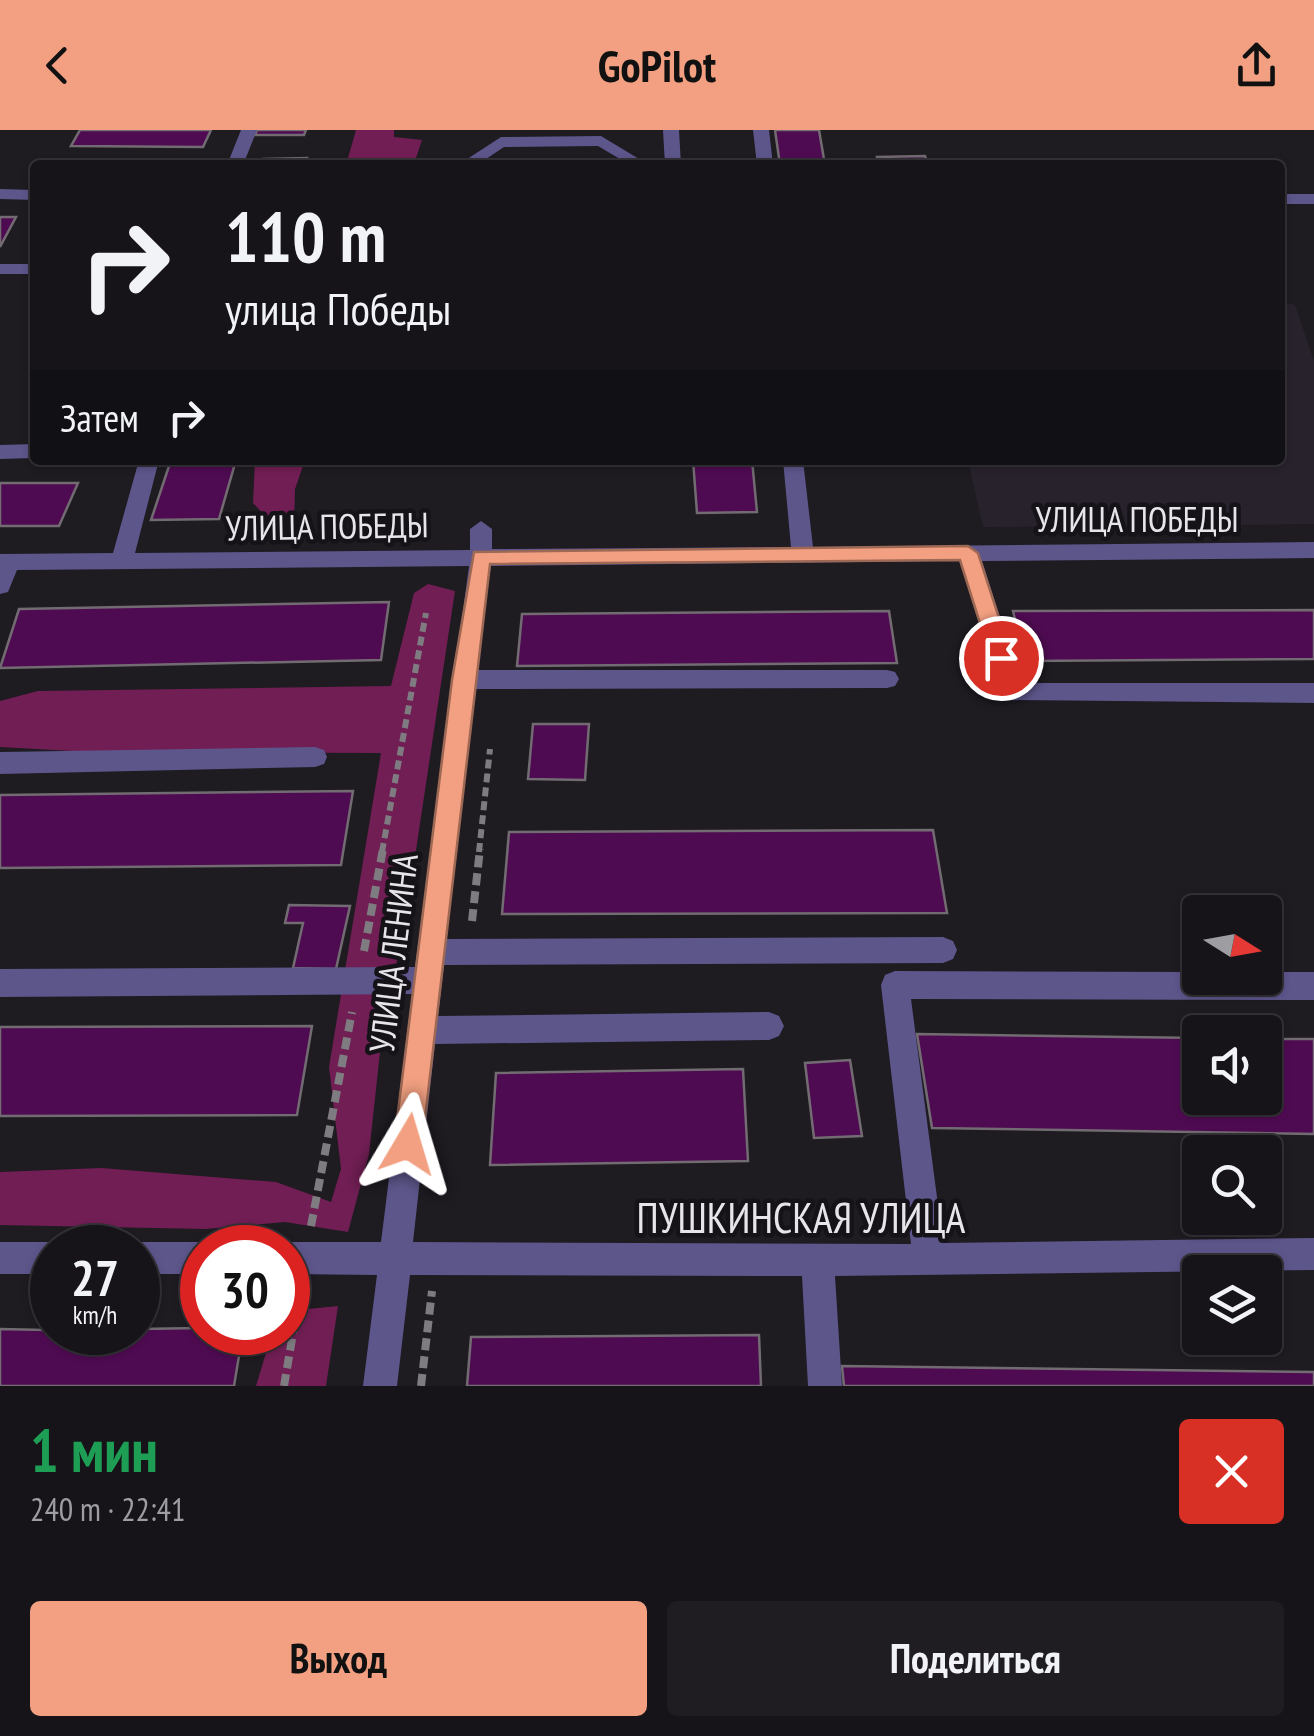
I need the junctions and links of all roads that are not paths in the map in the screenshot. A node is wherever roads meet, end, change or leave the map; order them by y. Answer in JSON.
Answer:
{"nodes":[{"id":1,"x":249,"y":130,"type":"edge"},
{"id":2,"x":672,"y":130,"type":"edge"},
{"id":3,"x":761,"y":130,"type":"edge"},
{"id":4,"x":237,"y":160,"type":"edge"},
{"id":5,"x":474,"y":160,"type":"edge"},
{"id":6,"x":633,"y":160,"type":"edge"},
{"id":7,"x":672,"y":160,"type":"edge"},
{"id":8,"x":765,"y":160,"type":"edge"},
{"id":9,"x":0,"y":194,"type":"edge"},
{"id":10,"x":30,"y":194,"type":"edge"},
{"id":11,"x":1285,"y":199,"type":"edge"},
{"id":12,"x":1314,"y":199,"type":"edge"},
{"id":13,"x":0,"y":269,"type":"edge"},
{"id":14,"x":30,"y":269,"type":"edge"},
{"id":15,"x":30,"y":451,"type":"edge"},
{"id":16,"x":0,"y":452,"type":"edge"},
{"id":17,"x":148,"y":465,"type":"edge"},
{"id":18,"x":794,"y":465,"type":"edge"},
{"id":19,"x":481,"y":543,"type":"junction"},
{"id":20,"x":1314,"y":550,"type":"edge"},
{"id":21,"x":968,"y":553,"type":"junction"},
{"id":22,"x":804,"y":554,"type":"junction"},
{"id":23,"x":5,"y":562,"type":"edge"},
{"id":24,"x":122,"y":562,"type":"junction"},
{"id":25,"x":0,"y":586,"type":"edge"},
{"id":26,"x":887,"y":679,"type":"dead end"},
{"id":27,"x":463,"y":680,"type":"junction"},
{"id":28,"x":1314,"y":693,"type":"edge"},
{"id":29,"x":315,"y":757,"type":"dead end"},
{"id":30,"x":0,"y":764,"type":"edge"},
{"id":31,"x":943,"y":950,"type":"dead end"},
{"id":32,"x":429,"y":966,"type":"junction"},
{"id":33,"x":0,"y":983,"type":"edge"},
{"id":34,"x":1314,"y":986,"type":"edge"},
{"id":35,"x":769,"y":1026,"type":"dead end"},
{"id":36,"x":422,"y":1030,"type":"junction"},
{"id":37,"x":1314,"y":1254,"type":"edge"},
{"id":38,"x":0,"y":1258,"type":"edge"},
{"id":39,"x":30,"y":1258,"type":"edge"},
{"id":40,"x":310,"y":1258,"type":"edge"},
{"id":41,"x":395,"y":1258,"type":"junction"},
{"id":42,"x":818,"y":1260,"type":"junction"},
{"id":43,"x":930,"y":1260,"type":"junction"},
{"id":44,"x":380,"y":1386,"type":"edge"},
{"id":45,"x":824,"y":1386,"type":"edge"}],
"edges":[{"from":1,"to":4,"type":"street"},
{"from":2,"to":7,"type":"street"},
{"from":3,"to":8,"type":"street"},
{"from":5,"to":6,"type":"street"},
{"from":9,"to":10,"type":"street"},
{"from":11,"to":12,"type":"street"},
{"from":13,"to":14,"type":"street"},
{"from":15,"to":16,"type":"street"},
{"from":17,"to":24,"type":"street"},
{"from":18,"to":22,"type":"street"},
{"from":19,"to":22,"type":"street","name":"УЛИЦА ПОБЕДЫ"},
{"from":19,"to":24,"type":"street","name":"УЛИЦА ПОБЕДЫ"},
{"from":19,"to":27,"type":"street","name":"УЛИЦА ЛЕНИНА"},
{"from":20,"to":21,"type":"street","name":"УЛИЦА ПОБЕДЫ"},
{"from":21,"to":22,"type":"street","name":"УЛИЦА ПОБЕДЫ"},
{"from":21,"to":28,"type":"street"},
{"from":23,"to":24,"type":"street","name":"УЛИЦА ПОБЕДЫ"},
{"from":23,"to":25,"type":"street"},
{"from":26,"to":27,"type":"street"},
{"from":27,"to":32,"type":"street","name":"УЛИЦА ЛЕНИНА"},
{"from":29,"to":30,"type":"street"},
{"from":31,"to":32,"type":"street"},
{"from":32,"to":33,"type":"street"},
{"from":32,"to":36,"type":"street","name":"УЛИЦА ЛЕНИНА"},
{"from":34,"to":43,"type":"street"},
{"from":35,"to":36,"type":"street"},
{"from":36,"to":41,"type":"street","name":"УЛИЦА ЛЕНИНА"},
{"from":37,"to":43,"type":"street","name":"ПУШКИНСКАЯ УЛИЦА"},
{"from":38,"to":39,"type":"street"},
{"from":40,"to":41,"type":"street","name":"ПУШКИНСКАЯ УЛИЦА"},
{"from":41,"to":42,"type":"street","name":"ПУШКИНСКАЯ УЛИЦА"},
{"from":41,"to":44,"type":"street","name":"УЛИЦА ЛЕНИНА"},
{"from":42,"to":43,"type":"street","name":"ПУШКИНСКАЯ УЛИЦА"},
{"from":42,"to":45,"type":"street"}]}
